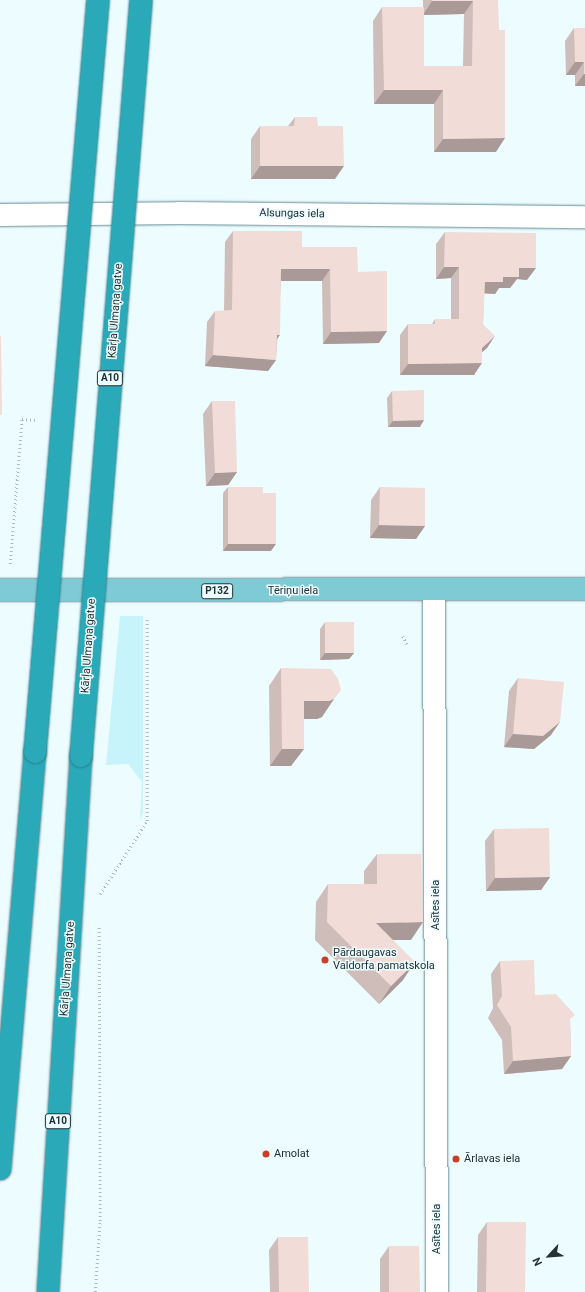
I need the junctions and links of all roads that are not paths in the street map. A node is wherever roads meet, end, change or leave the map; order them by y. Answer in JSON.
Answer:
{"nodes":[{"id":1,"x":98,"y":0,"type":"edge"},
{"id":2,"x":141,"y":0,"type":"edge"},
{"id":3,"x":0,"y":215,"type":"edge"},
{"id":4,"x":585,"y":217,"type":"edge"},
{"id":5,"x":585,"y":589,"type":"edge"},
{"id":6,"x":3,"y":590,"type":"edge"},
{"id":7,"x":434,"y":591,"type":"junction"},
{"id":8,"x":0,"y":1169,"type":"edge"},
{"id":9,"x":48,"y":1292,"type":"edge"},
{"id":10,"x":437,"y":1292,"type":"edge"}],
"edges":[{"from":1,"to":8,"type":"highway","bridge":true},
{"from":2,"to":9,"type":"highway","name":"Kārļa Ulmaņa gatve","number":"A10","bridge":true},
{"from":3,"to":4,"type":"street","name":"Alsungas iela"},
{"from":5,"to":7,"type":"main road","name":"Tēriņu iela","number":"P132"},
{"from":6,"to":7,"type":"main road","name":"Tēriņu iela","number":"P132"},
{"from":7,"to":10,"type":"street","name":"Asītes iela"}]}
